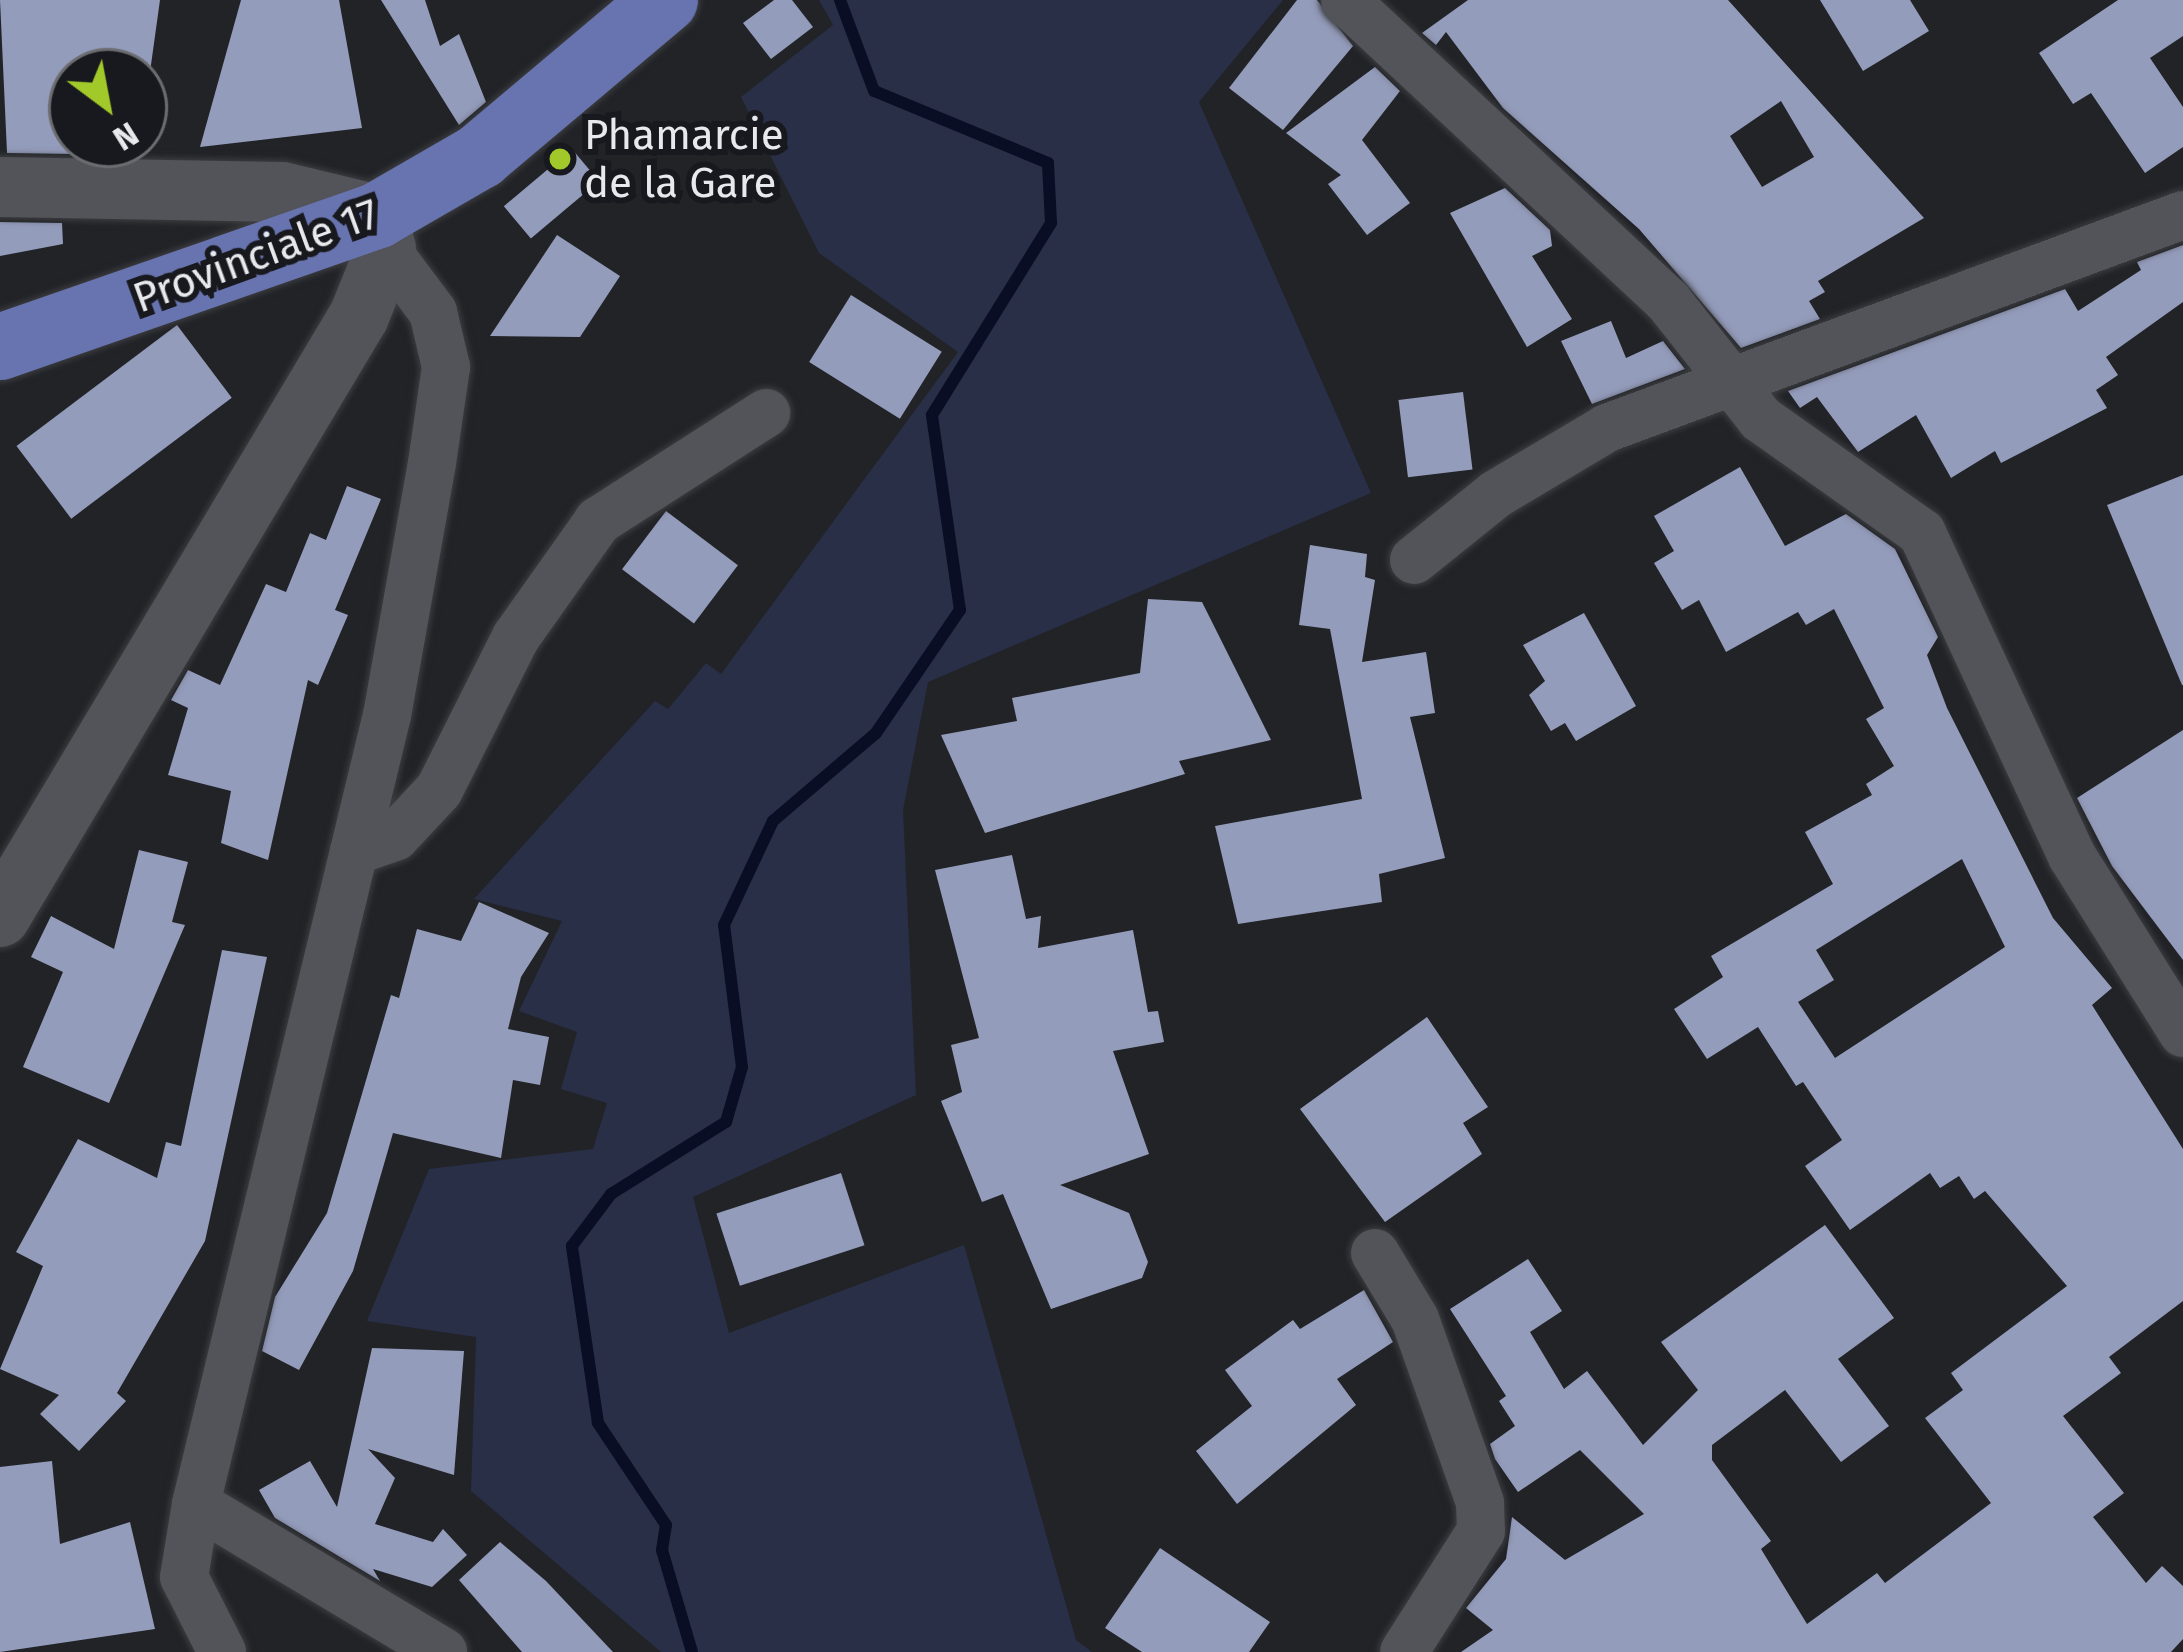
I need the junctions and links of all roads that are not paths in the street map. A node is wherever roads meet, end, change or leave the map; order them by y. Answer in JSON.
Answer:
{"nodes":[{"id":1,"x":665,"y":0,"type":"edge"},
{"id":2,"x":1345,"y":0,"type":"edge"},
{"id":3,"x":0,"y":187,"type":"edge"},
{"id":4,"x":2183,"y":215,"type":"edge"},
{"id":5,"x":382,"y":232,"type":"junction"},
{"id":6,"x":0,"y":346,"type":"edge"},
{"id":7,"x":1732,"y":380,"type":"junction"},
{"id":8,"x":766,"y":412,"type":"dead end"},
{"id":9,"x":1414,"y":560,"type":"dead end"},
{"id":10,"x":354,"y":851,"type":"junction"},
{"id":11,"x":0,"y":917,"type":"edge"},
{"id":12,"x":2183,"y":1033,"type":"edge"},
{"id":13,"x":1376,"y":1253,"type":"dead end"},
{"id":14,"x":196,"y":1504,"type":"junction"},
{"id":15,"x":222,"y":1652,"type":"edge"},
{"id":16,"x":443,"y":1652,"type":"edge"},
{"id":17,"x":1404,"y":1652,"type":"edge"}],
"edges":[{"from":1,"to":5,"type":"main road","name":"Provinciale 17"},
{"from":2,"to":7,"type":"street"},
{"from":3,"to":5,"type":"street"},
{"from":4,"to":7,"type":"street"},
{"from":5,"to":6,"type":"main road","name":"Provinciale 17"},
{"from":5,"to":10,"type":"street"},
{"from":5,"to":11,"type":"street"},
{"from":7,"to":9,"type":"street"},
{"from":7,"to":12,"type":"street"},
{"from":8,"to":10,"type":"street"},
{"from":10,"to":14,"type":"street"},
{"from":13,"to":17,"type":"street"},
{"from":14,"to":15,"type":"street"},
{"from":14,"to":16,"type":"street"}]}
